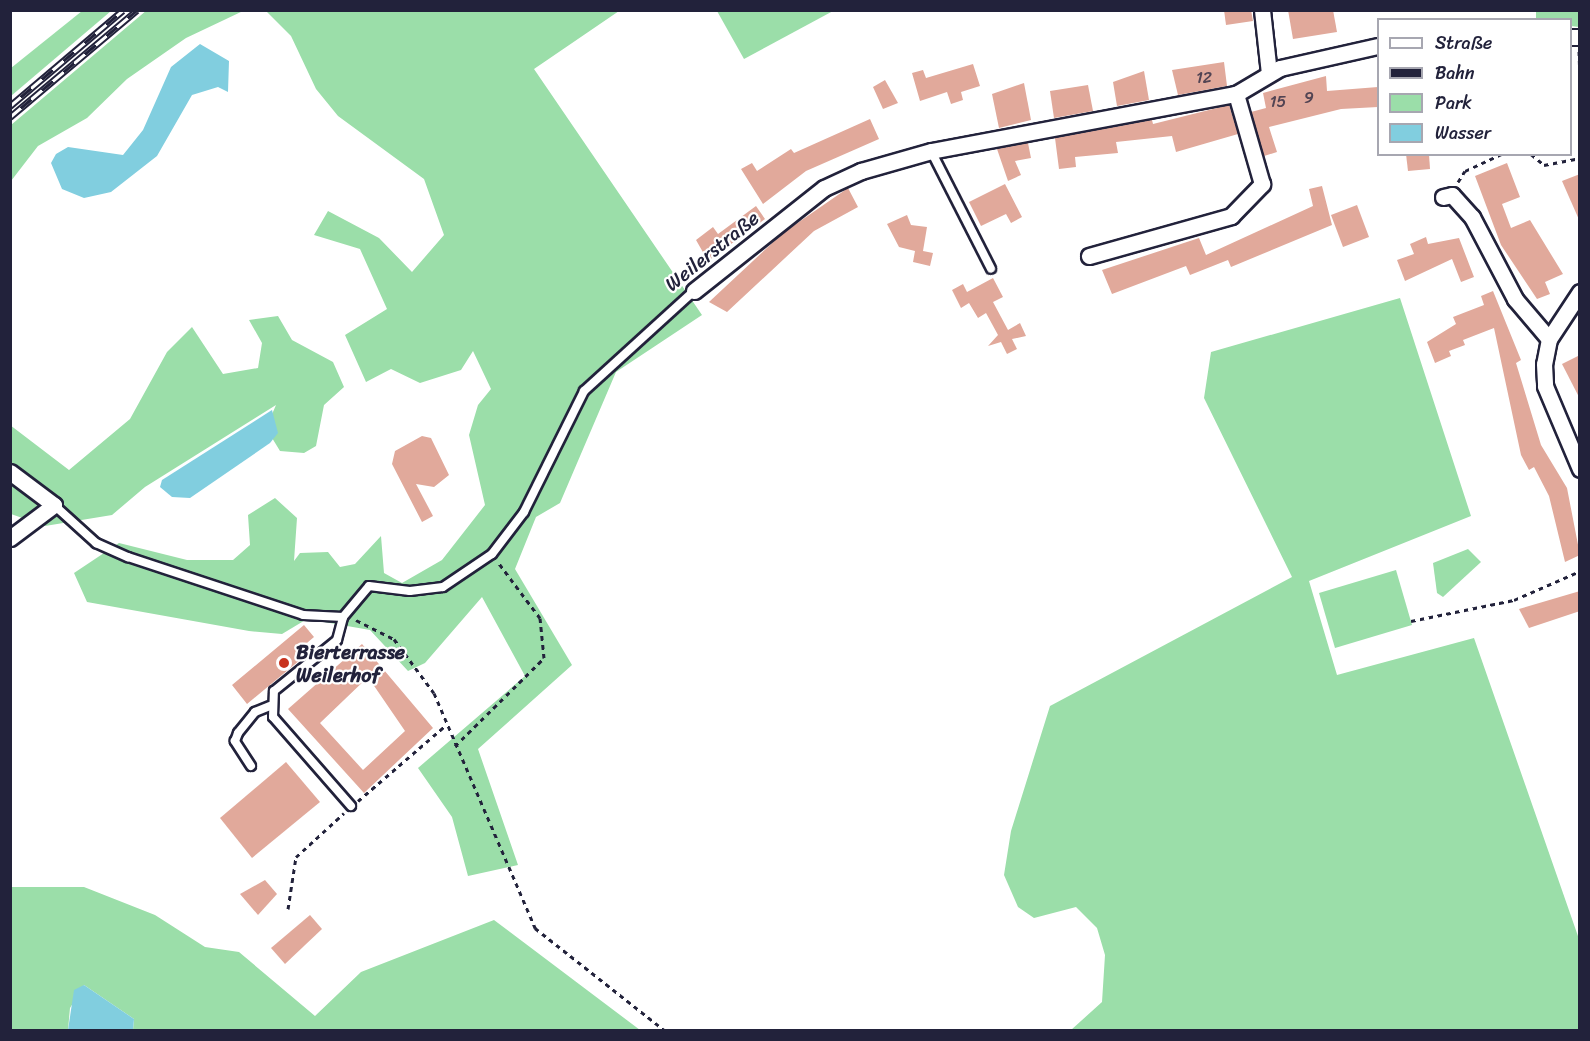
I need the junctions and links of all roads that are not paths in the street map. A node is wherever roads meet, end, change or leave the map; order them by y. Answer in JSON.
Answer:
{"nodes":[{"id":1,"x":1262,"y":10,"type":"edge"},
{"id":2,"x":1377,"y":46,"type":"edge"},
{"id":3,"x":1269,"y":73,"type":"junction"},
{"id":4,"x":1236,"y":94,"type":"junction"},
{"id":5,"x":931,"y":151,"type":"junction"},
{"id":6,"x":1448,"y":196,"type":"road end"},
{"id":7,"x":1089,"y":255,"type":"dead end"},
{"id":8,"x":991,"y":269,"type":"dead end"},
{"id":9,"x":694,"y":291,"type":"joint"},
{"id":10,"x":1580,"y":292,"type":"edge"},
{"id":11,"x":1550,"y":339,"type":"junction"},
{"id":12,"x":1580,"y":469,"type":"edge"},
{"id":13,"x":10,"y":472,"type":"edge"},
{"id":14,"x":54,"y":505,"type":"junction"},
{"id":15,"x":10,"y":538,"type":"edge"},
{"id":16,"x":343,"y":617,"type":"junction"},
{"id":17,"x":270,"y":706,"type":"junction"},
{"id":18,"x":251,"y":766,"type":"dead end"},
{"id":19,"x":351,"y":806,"type":"dead end"}],
"edges":[{"from":1,"to":3,"type":"street"},
{"from":2,"to":3,"type":"street","name":"Weilerstraße"},
{"from":3,"to":4,"type":"street","name":"Weilerstraße"},
{"from":4,"to":5,"type":"street","name":"Weilerstraße"},
{"from":4,"to":7,"type":"street"},
{"from":5,"to":8,"type":"lane"},
{"from":5,"to":9,"type":"street","name":"Weilerstraße"},
{"from":6,"to":11,"type":"street"},
{"from":9,"to":16,"type":"lane","name":"Weilerstraße"},
{"from":10,"to":11,"type":"street"},
{"from":11,"to":12,"type":"street"},
{"from":13,"to":14,"type":"street"},
{"from":14,"to":15,"type":"street"},
{"from":14,"to":16,"type":"lane"},
{"from":16,"to":17,"type":"lane"},
{"from":17,"to":18,"type":"lane"},
{"from":17,"to":19,"type":"lane"}]}
